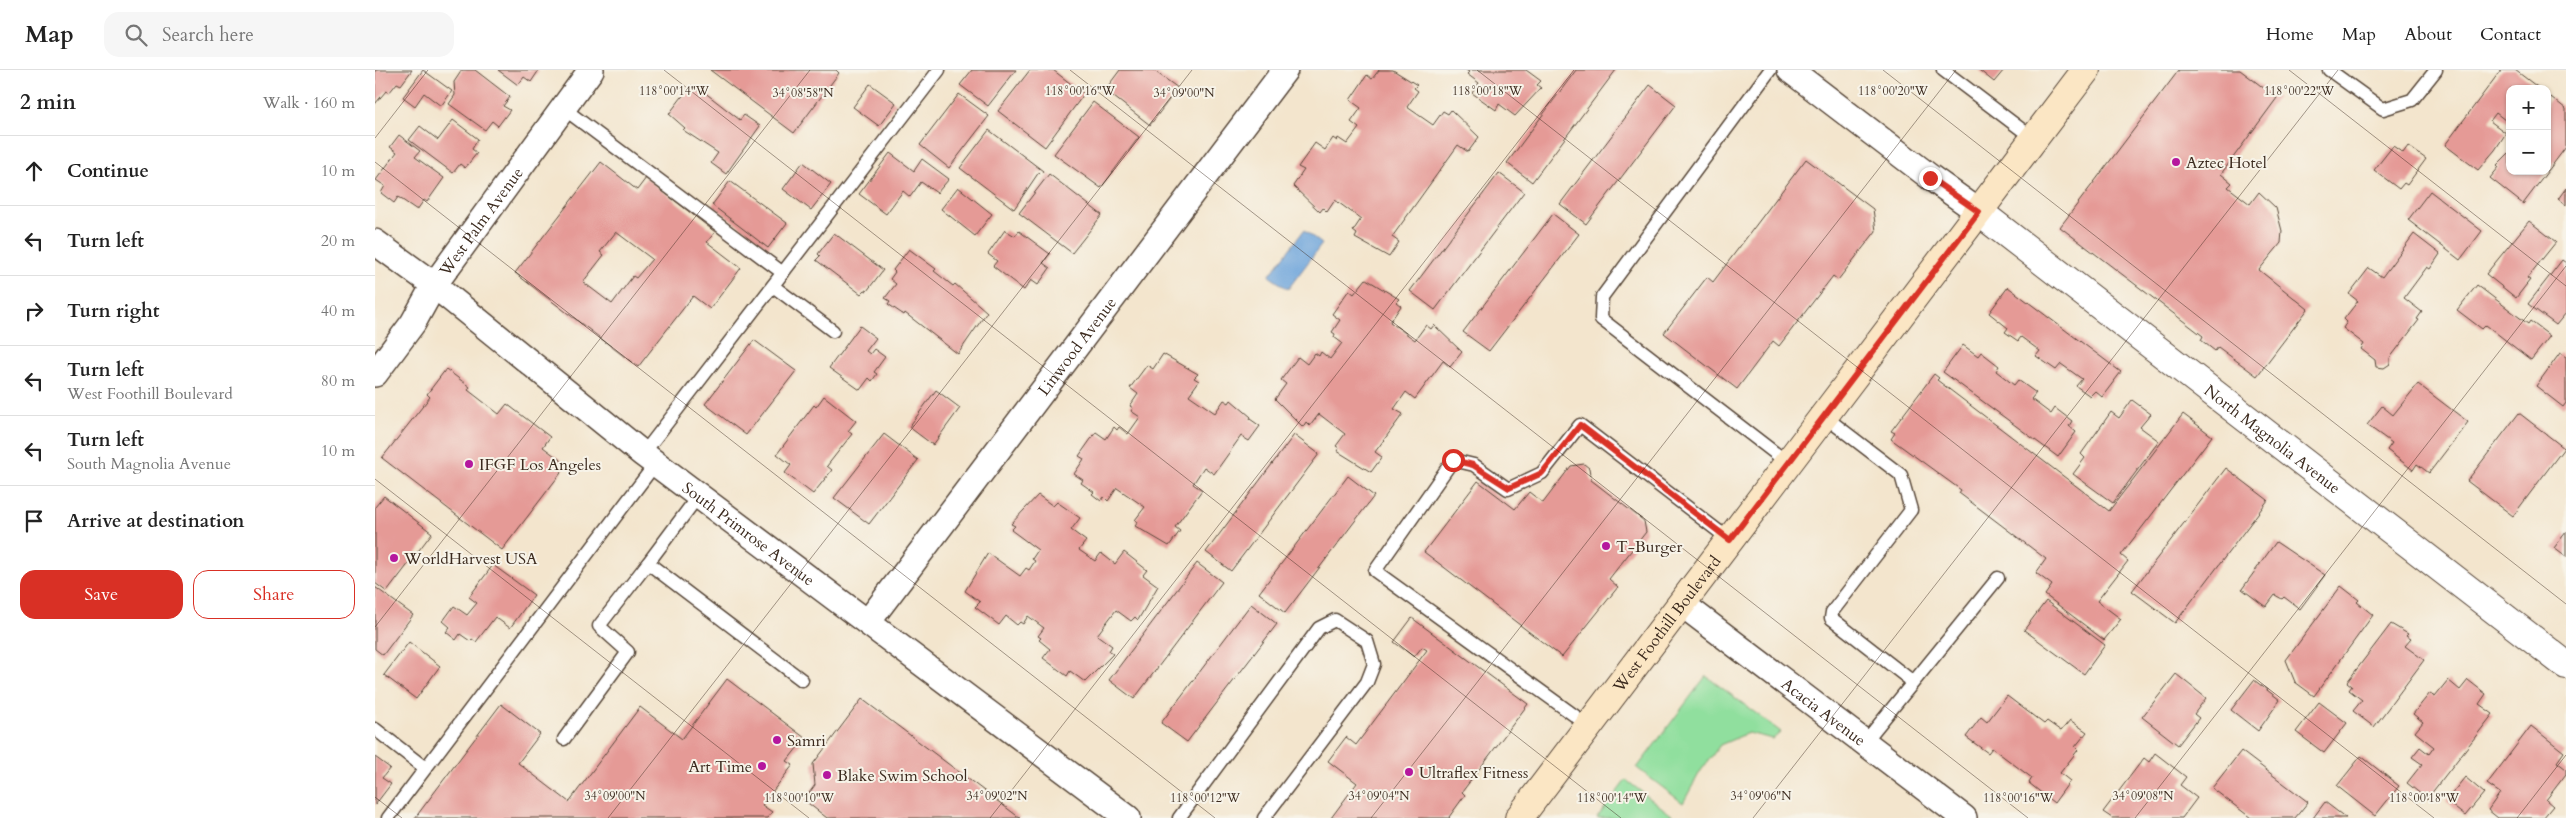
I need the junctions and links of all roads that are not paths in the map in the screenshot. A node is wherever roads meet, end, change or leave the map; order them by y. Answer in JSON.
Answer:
{"nodes":[{"id":1,"x":591,"y":70,"type":"edge"},
{"id":2,"x":939,"y":70,"type":"edge"},
{"id":3,"x":1285,"y":70,"type":"edge"},
{"id":4,"x":1786,"y":70,"type":"edge"},
{"id":5,"x":1943,"y":70,"type":"edge"},
{"id":6,"x":2086,"y":70,"type":"edge"},
{"id":7,"x":2329,"y":70,"type":"edge"},
{"id":8,"x":2436,"y":70,"type":"edge"},
{"id":9,"x":563,"y":108,"type":"junction"},
{"id":10,"x":2033,"y":139,"type":"junction"},
{"id":11,"x":1979,"y":212,"type":"junction"},
{"id":12,"x":375,"y":242,"type":"edge"},
{"id":13,"x":783,"y":273,"type":"junction"},
{"id":14,"x":434,"y":285,"type":"junction"},
{"id":15,"x":773,"y":286,"type":"junction"},
{"id":16,"x":833,"y":331,"type":"dead end"},
{"id":17,"x":375,"y":374,"type":"edge"},
{"id":18,"x":1824,"y":416,"type":"junction"},
{"id":19,"x":649,"y":458,"type":"junction"},
{"id":20,"x":1788,"y":463,"type":"junction"},
{"id":21,"x":699,"y":495,"type":"junction"},
{"id":22,"x":1730,"y":540,"type":"junction"},
{"id":23,"x":648,"y":563,"type":"junction"},
{"id":24,"x":1998,"y":578,"type":"dead end"},
{"id":25,"x":1682,"y":604,"type":"junction"},
{"id":26,"x":868,"y":622,"type":"junction"},
{"id":27,"x":2566,"y":665,"type":"edge"},
{"id":28,"x":802,"y":680,"type":"dead end"},
{"id":29,"x":1913,"y":682,"type":"junction"},
{"id":30,"x":1589,"y":726,"type":"junction"},
{"id":31,"x":375,"y":729,"type":"edge"},
{"id":32,"x":564,"y":739,"type":"dead end"},
{"id":33,"x":1863,"y":743,"type":"junction"},
{"id":34,"x":425,"y":768,"type":"junction"},
{"id":35,"x":388,"y":818,"type":"edge"},
{"id":36,"x":1128,"y":818,"type":"edge"},
{"id":37,"x":1179,"y":818,"type":"edge"},
{"id":38,"x":1264,"y":818,"type":"edge"},
{"id":39,"x":1519,"y":818,"type":"edge"},
{"id":40,"x":1964,"y":818,"type":"edge"}],
"edges":[{"from":1,"to":9,"type":"street","name":"West Palm Avenue"},
{"from":2,"to":13,"type":"lane"},
{"from":3,"to":26,"type":"street","name":"Linwood Avenue"},
{"from":4,"to":11,"type":"street"},
{"from":4,"to":20,"type":"lane"},
{"from":5,"to":10,"type":"lane"},
{"from":6,"to":10,"type":"main road","name":"West Foothill Boulevard"},
{"from":7,"to":8,"type":"lane"},
{"from":9,"to":13,"type":"lane"},
{"from":9,"to":14,"type":"street","name":"West Palm Avenue"},
{"from":10,"to":11,"type":"main road","name":"West Foothill Boulevard"},
{"from":11,"to":18,"type":"main road","name":"West Foothill Boulevard"},
{"from":11,"to":27,"type":"street","name":"North Magnolia Avenue"},
{"from":12,"to":14,"type":"street","name":"South Primrose Avenue"},
{"from":13,"to":15,"type":"lane"},
{"from":14,"to":17,"type":"street","name":"West Palm Avenue"},
{"from":14,"to":19,"type":"street","name":"South Primrose Avenue"},
{"from":15,"to":16,"type":"lane"},
{"from":15,"to":19,"type":"lane"},
{"from":18,"to":20,"type":"main road","name":"West Foothill Boulevard"},
{"from":18,"to":29,"type":"lane"},
{"from":19,"to":21,"type":"street","name":"South Primrose Avenue"},
{"from":19,"to":34,"type":"lane"},
{"from":20,"to":22,"type":"main road","name":"West Foothill Boulevard"},
{"from":21,"to":23,"type":"lane"},
{"from":21,"to":26,"type":"street","name":"South Primrose Avenue"},
{"from":22,"to":25,"type":"main road","name":"West Foothill Boulevard"},
{"from":22,"to":30,"type":"lane"},
{"from":23,"to":28,"type":"lane"},
{"from":23,"to":32,"type":"lane"},
{"from":24,"to":29,"type":"lane"},
{"from":25,"to":30,"type":"main road","name":"West Foothill Boulevard"},
{"from":25,"to":33,"type":"street","name":"Acacia Avenue"},
{"from":26,"to":36,"type":"street","name":"South Primrose Avenue"},
{"from":29,"to":33,"type":"lane"},
{"from":30,"to":39,"type":"main road","name":"West Foothill Boulevard"},
{"from":31,"to":34,"type":"lane"},
{"from":33,"to":40,"type":"street","name":"Acacia Avenue"},
{"from":34,"to":35,"type":"lane"},
{"from":37,"to":38,"type":"lane"}]}
